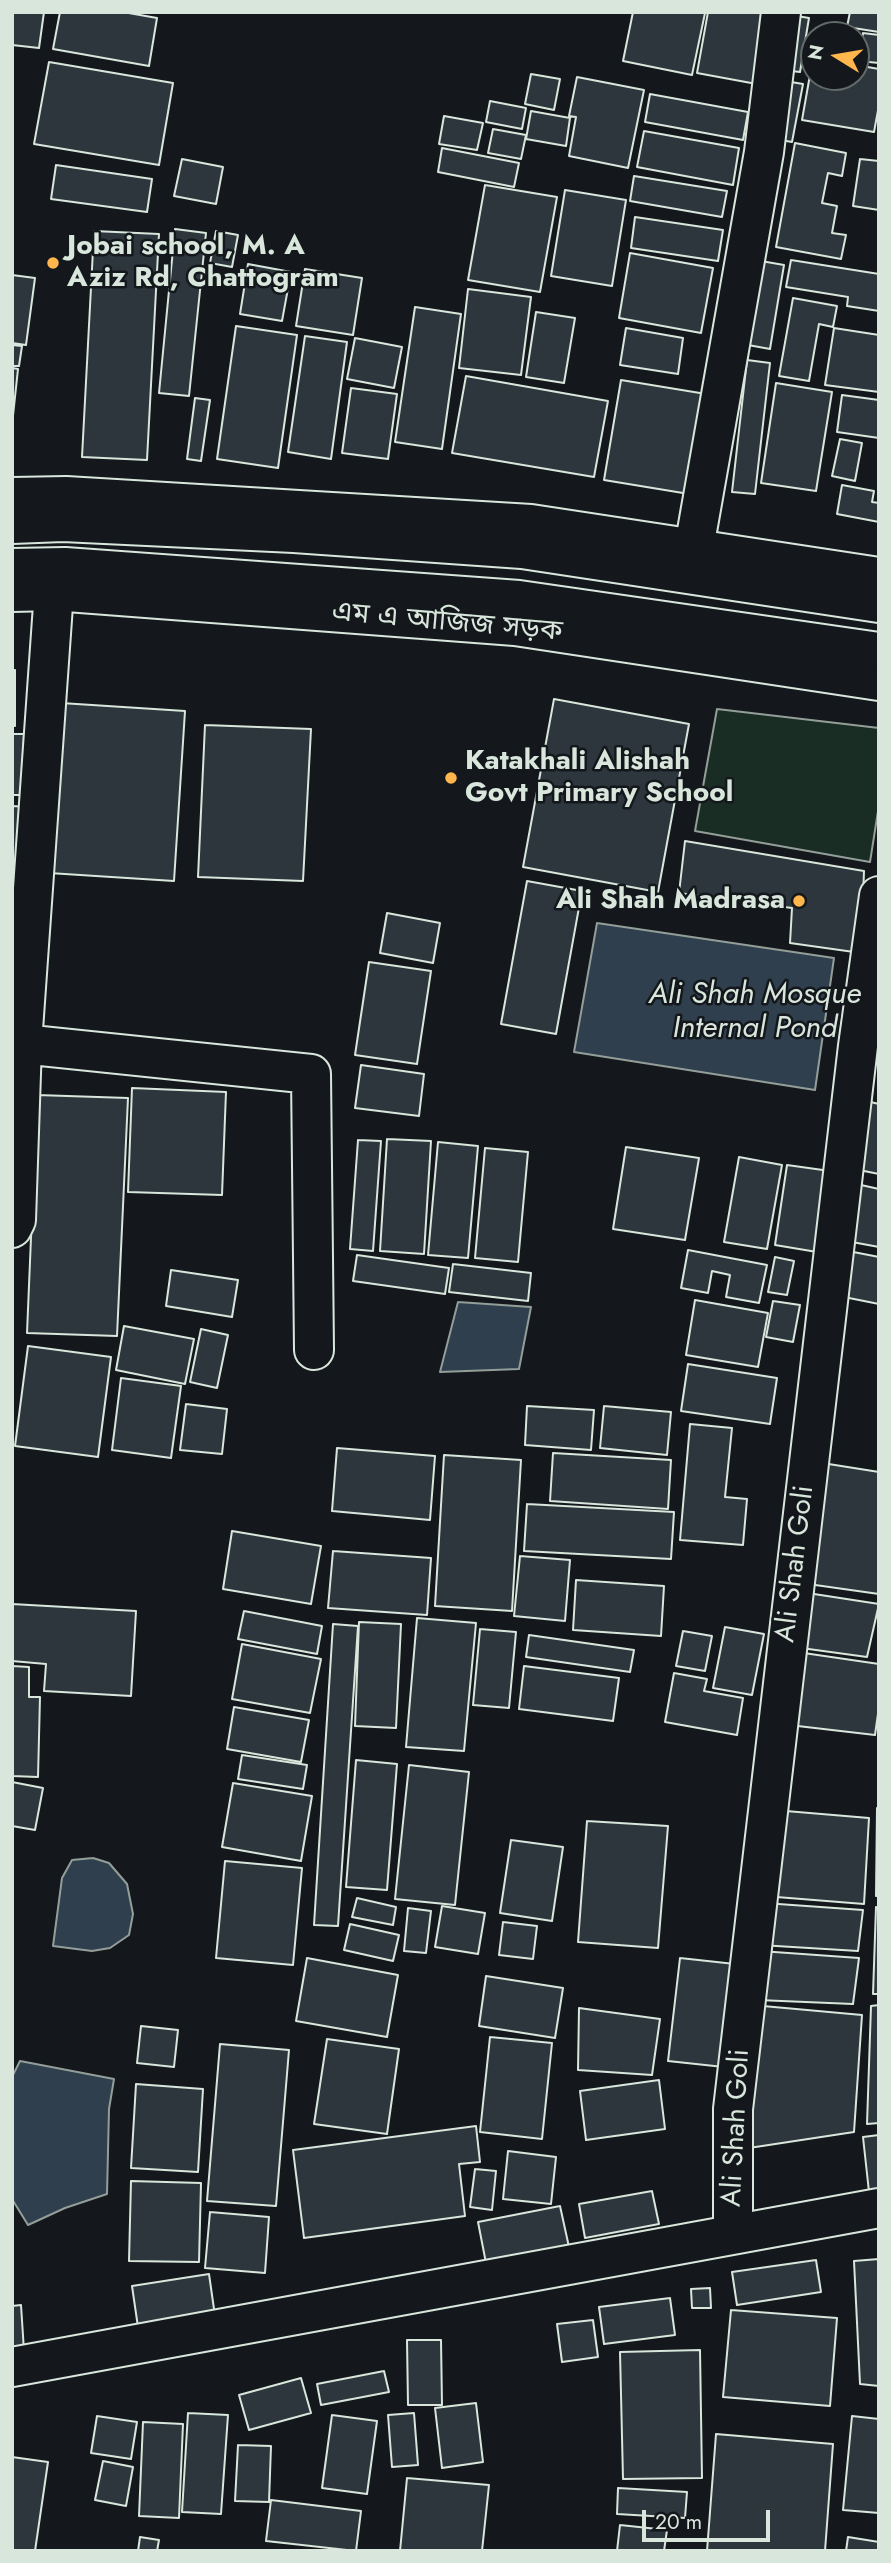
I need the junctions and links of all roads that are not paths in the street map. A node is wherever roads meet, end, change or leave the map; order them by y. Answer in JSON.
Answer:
{"nodes":[{"id":1,"x":781,"y":12,"type":"edge"},
{"id":2,"x":12,"y":497,"type":"edge"},
{"id":3,"x":12,"y":524,"type":"edge"},
{"id":4,"x":694,"y":548,"type":"junction"},
{"id":5,"x":12,"y":568,"type":"edge"},
{"id":6,"x":879,"y":577,"type":"edge"},
{"id":7,"x":54,"y":591,"type":"junction"},
{"id":8,"x":12,"y":592,"type":"edge"},
{"id":9,"x":879,"y":603,"type":"edge"},
{"id":10,"x":879,"y":652,"type":"edge"},
{"id":11,"x":879,"y":681,"type":"edge"},
{"id":12,"x":879,"y":896,"type":"edge"},
{"id":13,"x":22,"y":1044,"type":"junction"},
{"id":14,"x":12,"y":1228,"type":"edge"},
{"id":15,"x":314,"y":1350,"type":"dead end"},
{"id":16,"x":879,"y":2208,"type":"edge"},
{"id":17,"x":733,"y":2234,"type":"junction"},
{"id":18,"x":12,"y":2367,"type":"edge"}],
"edges":[{"from":1,"to":4,"type":"main road"},
{"from":2,"to":4,"type":"main road"},
{"from":3,"to":9,"type":"main road"},
{"from":4,"to":6,"type":"main road"},
{"from":5,"to":10,"type":"main road"},
{"from":7,"to":8,"type":"main road","name":"এম এ আজিজ সড়ক"},
{"from":7,"to":11,"type":"main road","name":"এম এ আজিজ সড়ক"},
{"from":7,"to":13,"type":"main road"},
{"from":12,"to":17,"type":"main road","name":"Ali Shah Goli"},
{"from":13,"to":14,"type":"main road"},
{"from":13,"to":15,"type":"main road"},
{"from":16,"to":17,"type":"main road"},
{"from":17,"to":18,"type":"main road"}]}
